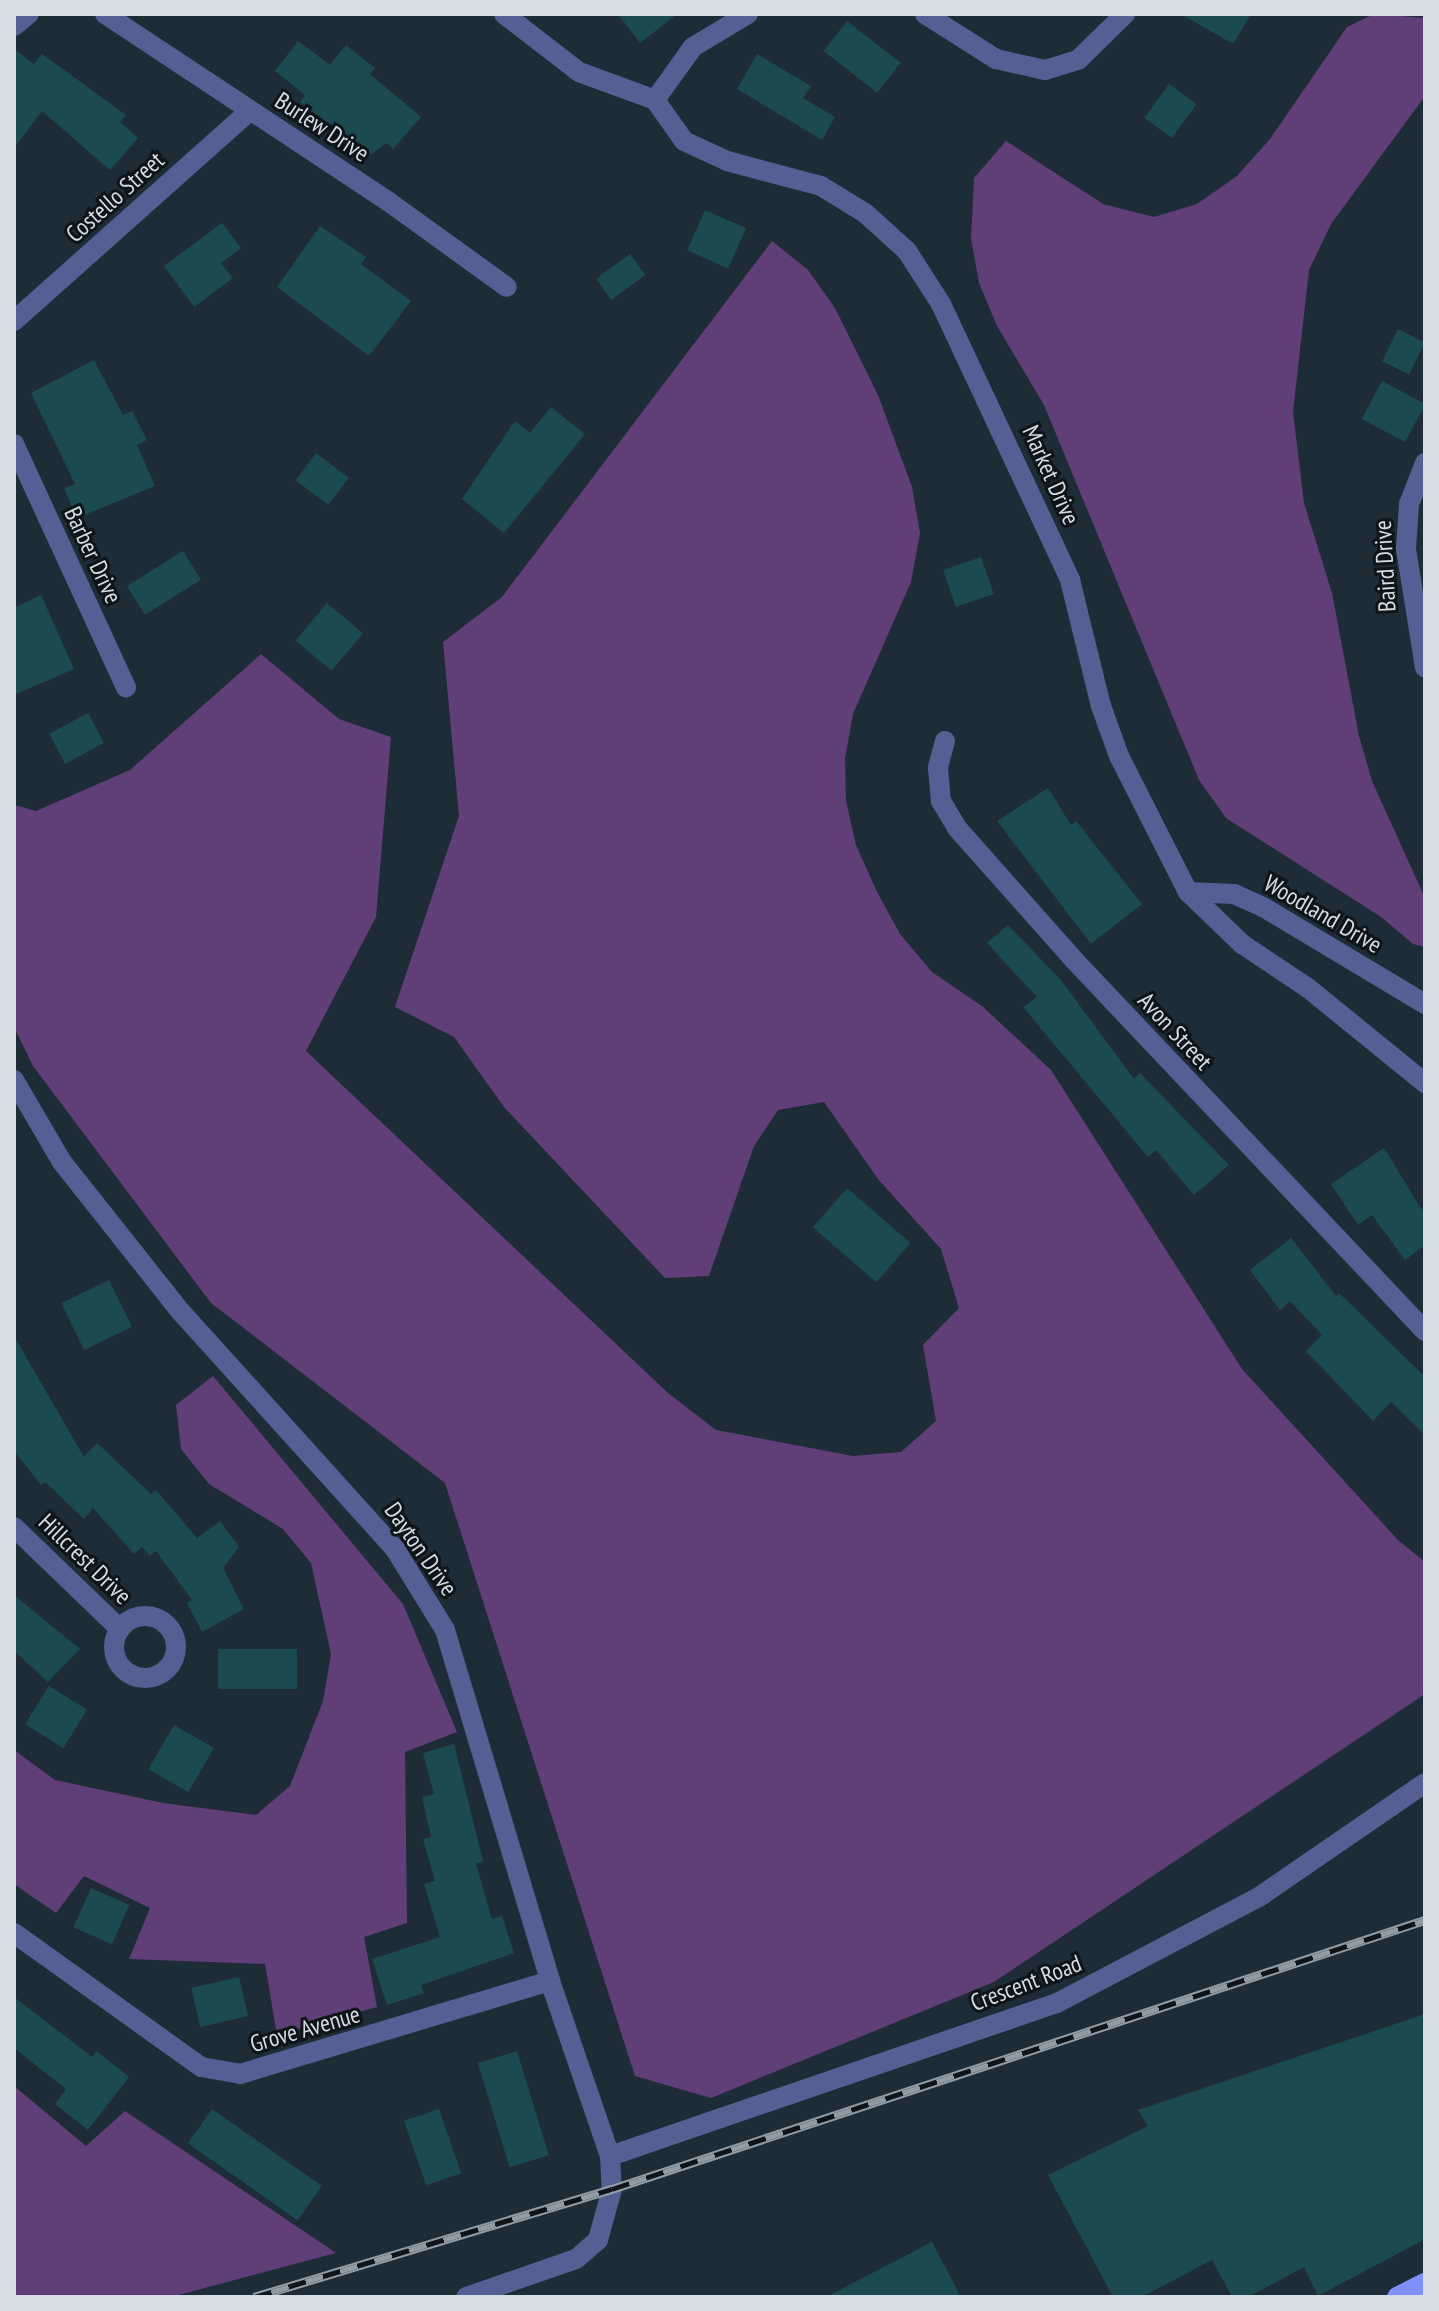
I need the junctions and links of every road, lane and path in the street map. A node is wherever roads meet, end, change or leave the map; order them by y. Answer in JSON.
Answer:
{"nodes":[{"id":1,"x":29,"y":14,"type":"edge"},
{"id":2,"x":105,"y":14,"type":"edge"},
{"id":3,"x":504,"y":14,"type":"edge"},
{"id":4,"x":748,"y":14,"type":"edge"},
{"id":5,"x":925,"y":14,"type":"edge"},
{"id":6,"x":1125,"y":14,"type":"edge"},
{"id":7,"x":14,"y":26,"type":"edge"},
{"id":8,"x":655,"y":100,"type":"junction"},
{"id":9,"x":250,"y":111,"type":"junction"},
{"id":10,"x":507,"y":287,"type":"dead end"},
{"id":11,"x":14,"y":321,"type":"edge"},
{"id":12,"x":14,"y":444,"type":"edge"},
{"id":13,"x":1425,"y":463,"type":"edge"},
{"id":14,"x":1425,"y":667,"type":"edge"},
{"id":15,"x":126,"y":688,"type":"dead end"},
{"id":16,"x":945,"y":741,"type":"dead end"},
{"id":17,"x":1188,"y":892,"type":"junction"},
{"id":18,"x":1425,"y":1004,"type":"edge"},
{"id":19,"x":14,"y":1080,"type":"edge"},
{"id":20,"x":1425,"y":1083,"type":"edge"},
{"id":21,"x":1425,"y":1331,"type":"edge"},
{"id":22,"x":14,"y":1527,"type":"edge"},
{"id":23,"x":120,"y":1629,"type":"dead end"},
{"id":24,"x":1425,"y":1783,"type":"edge"},
{"id":25,"x":14,"y":1933,"type":"edge"},
{"id":26,"x":550,"y":1981,"type":"junction"},
{"id":27,"x":610,"y":2156,"type":"junction"},
{"id":28,"x":1425,"y":2283,"type":"edge"},
{"id":29,"x":466,"y":2297,"type":"edge"},
{"id":30,"x":1397,"y":2297,"type":"edge"}],
"edges":[{"from":1,"to":7,"type":"street"},
{"from":2,"to":9,"type":"street","name":"Burlew Drive"},
{"from":3,"to":8,"type":"street"},
{"from":4,"to":8,"type":"street"},
{"from":5,"to":6,"type":"street"},
{"from":8,"to":17,"type":"street","name":"Market Drive"},
{"from":9,"to":10,"type":"street","name":"Burlew Drive"},
{"from":9,"to":11,"type":"street","name":"Costello Street"},
{"from":12,"to":15,"type":"street","name":"Barber Drive"},
{"from":13,"to":14,"type":"street","name":"Baird Drive"},
{"from":16,"to":21,"type":"street","name":"Avon Street"},
{"from":17,"to":18,"type":"street","name":"Woodland Drive"},
{"from":17,"to":20,"type":"street","name":"Market Drive"},
{"from":19,"to":26,"type":"street","name":"Dayton Drive"},
{"from":22,"to":23,"type":"street","name":"Hillcrest Drive"},
{"from":24,"to":27,"type":"street","name":"Crescent Road"},
{"from":25,"to":26,"type":"street","name":"Grove Avenue"},
{"from":26,"to":27,"type":"street","name":"Dayton Drive"},
{"from":27,"to":29,"type":"street","name":"Dayton Drive"},
{"from":28,"to":30,"type":"main road"}]}
